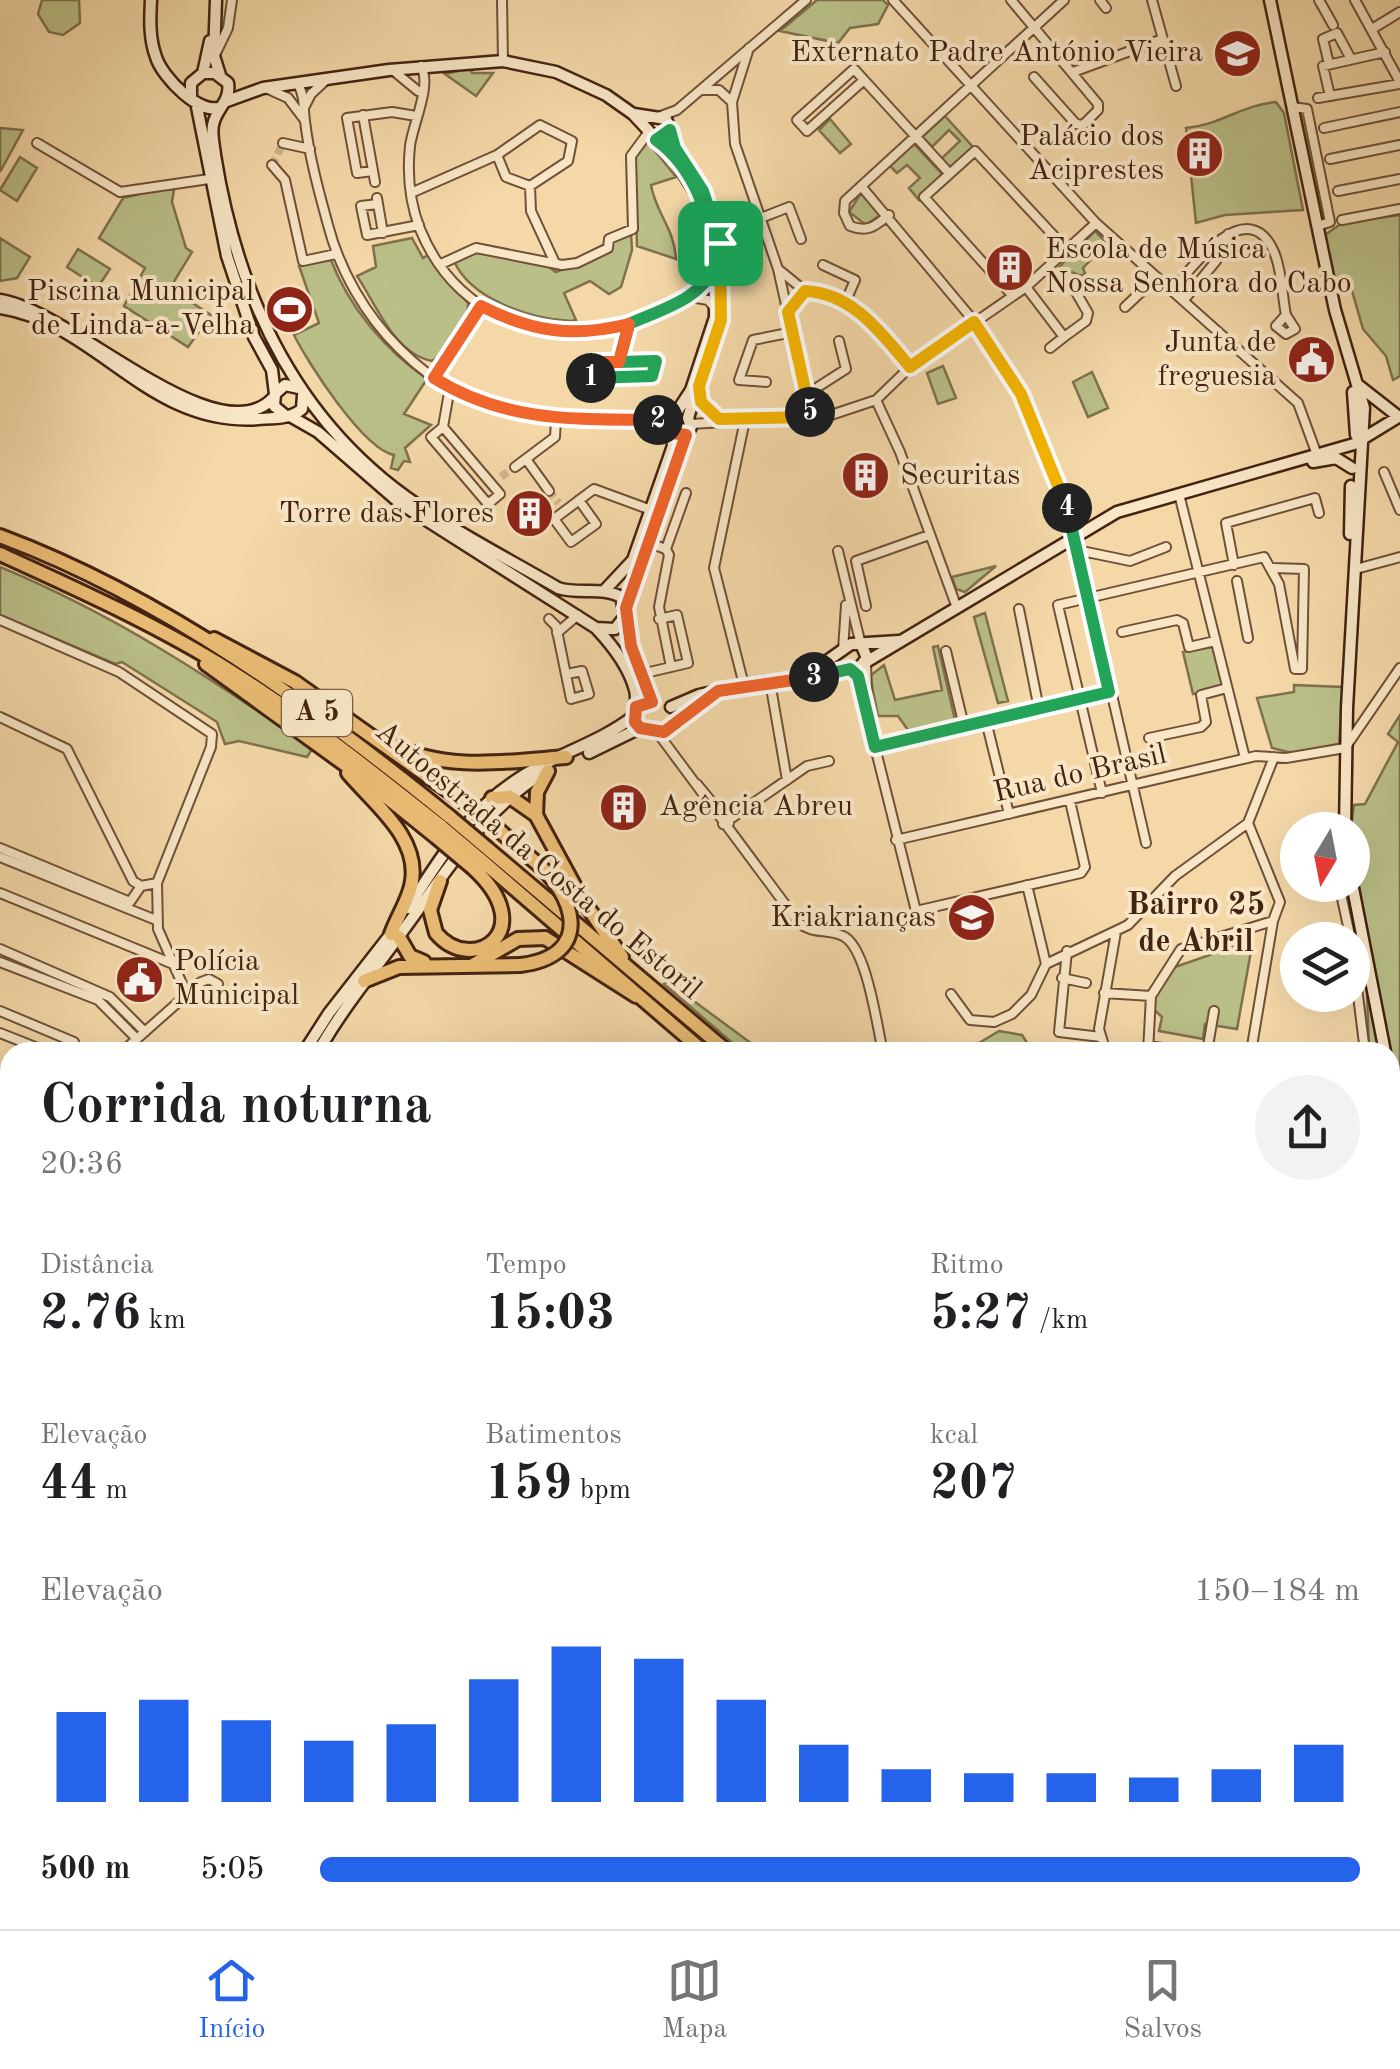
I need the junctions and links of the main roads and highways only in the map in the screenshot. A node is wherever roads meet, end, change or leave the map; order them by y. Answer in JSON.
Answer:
{"nodes":[{"id":1,"x":0,"y":536,"type":"edge"},
{"id":2,"x":0,"y":554,"type":"edge"},
{"id":3,"x":174,"y":622,"type":"junction"},
{"id":4,"x":180,"y":641,"type":"junction"},
{"id":5,"x":363,"y":730,"type":"junction"},
{"id":6,"x":566,"y":756,"type":"road end"},
{"id":7,"x":337,"y":760,"type":"junction"},
{"id":8,"x":548,"y":771,"type":"road end"},
{"id":9,"x":492,"y":798,"type":"road end"},
{"id":10,"x":536,"y":814,"type":"junction"},
{"id":11,"x":443,"y":827,"type":"junction"},
{"id":12,"x":480,"y":858,"type":"junction"},
{"id":13,"x":440,"y":880,"type":"road end"},
{"id":14,"x":431,"y":964,"type":"junction"},
{"id":15,"x":473,"y":965,"type":"junction"},
{"id":16,"x":628,"y":968,"type":"junction"},
{"id":17,"x":364,"y":980,"type":"road end"},
{"id":18,"x":644,"y":999,"type":"junction"},
{"id":19,"x":693,"y":1042,"type":"edge"},
{"id":20,"x":716,"y":1042,"type":"edge"}],
"edges":[{"from":1,"to":3,"type":"highway","name":"Autoestrada da Costa do Estoril","number":"A 5"},
{"from":2,"to":4,"type":"highway","name":"Autoestrada da Costa do Estoril","number":"A 5"},
{"from":3,"to":5,"type":"highway"},
{"from":3,"to":11,"type":"highway","name":"Autoestrada da Costa do Estoril","number":"A 5"},
{"from":4,"to":7,"type":"highway"},
{"from":4,"to":11,"type":"highway","name":"Autoestrada da Costa do Estoril","number":"A 5"},
{"from":5,"to":6,"type":"highway"},
{"from":5,"to":15,"type":"highway","bridge":true},
{"from":7,"to":11,"type":"highway"},
{"from":7,"to":14,"type":"highway"},
{"from":8,"to":10,"type":"highway"},
{"from":9,"to":10,"type":"highway"},
{"from":10,"to":16,"type":"highway"},
{"from":11,"to":12,"type":"highway","name":"Autoestrada da Costa do Estoril","number":"A 5","bridge":true},
{"from":12,"to":13,"type":"highway"},
{"from":12,"to":16,"type":"highway","name":"Autoestrada da Costa do Estoril","number":"A 5"},
{"from":12,"to":18,"type":"highway","name":"Autoestrada da Costa do Estoril","number":"A 5"},
{"from":14,"to":15,"type":"highway"},
{"from":14,"to":17,"type":"highway"},
{"from":15,"to":18,"type":"highway"},
{"from":16,"to":20,"type":"highway","name":"Autoestrada da Costa do Estoril","number":"A 5"},
{"from":18,"to":19,"type":"highway","name":"Autoestrada da Costa do Estoril","number":"A 5"}]}
